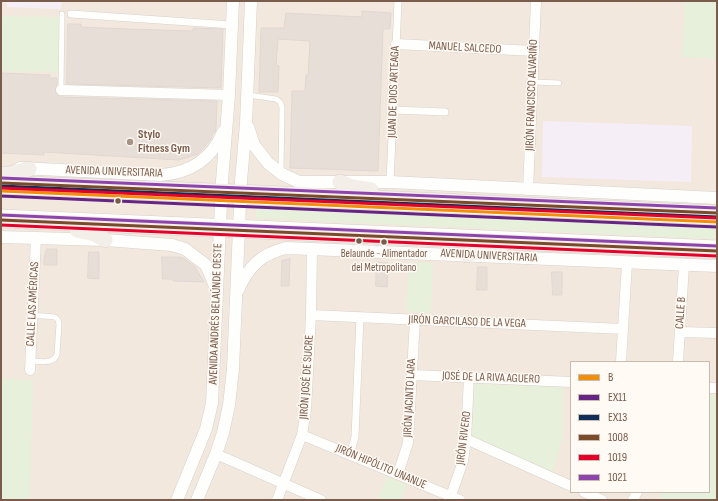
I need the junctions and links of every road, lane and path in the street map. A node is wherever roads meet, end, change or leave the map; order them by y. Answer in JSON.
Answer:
{"nodes":[{"id":1,"x":233,"y":1,"type":"edge"},
{"id":2,"x":251,"y":1,"type":"edge"},
{"id":3,"x":398,"y":1,"type":"edge"},
{"id":4,"x":536,"y":1,"type":"edge"},
{"id":5,"x":62,"y":14,"type":"dead end"},
{"id":6,"x":71,"y":14,"type":"dead end"},
{"id":7,"x":232,"y":25,"type":"junction"},
{"id":8,"x":396,"y":44,"type":"junction"},
{"id":9,"x":534,"y":51,"type":"junction"},
{"id":10,"x":231,"y":54,"type":"junction"},
{"id":11,"x":249,"y":55,"type":"junction"},
{"id":12,"x":230,"y":80,"type":"junction"},
{"id":13,"x":248,"y":81,"type":"junction"},
{"id":14,"x":533,"y":82,"type":"junction"},
{"id":15,"x":559,"y":83,"type":"dead end"},
{"id":16,"x":62,"y":90,"type":"joint"},
{"id":17,"x":229,"y":95,"type":"junction"},
{"id":18,"x":248,"y":96,"type":"junction"},
{"id":19,"x":393,"y":110,"type":"junction"},
{"id":20,"x":445,"y":112,"type":"dead end"},
{"id":21,"x":227,"y":124,"type":"junction"},
{"id":22,"x":246,"y":124,"type":"junction"},
{"id":23,"x":1,"y":167,"type":"edge"},
{"id":24,"x":30,"y":169,"type":"junction"},
{"id":25,"x":1,"y":174,"type":"edge"},
{"id":26,"x":282,"y":174,"type":"junction"},
{"id":27,"x":340,"y":182,"type":"junction"},
{"id":28,"x":390,"y":182,"type":"junction"},
{"id":29,"x":1,"y":184,"type":"edge"},
{"id":30,"x":528,"y":190,"type":"junction"},
{"id":31,"x":1,"y":191,"type":"edge"},
{"id":32,"x":221,"y":196,"type":"junction"},
{"id":33,"x":240,"y":197,"type":"junction"},
{"id":34,"x":717,"y":198,"type":"edge"},
{"id":35,"x":404,"y":200,"type":"junction"},
{"id":36,"x":1,"y":212,"type":"edge"},
{"id":37,"x":717,"y":213,"type":"edge"},
{"id":38,"x":1,"y":220,"type":"edge"},
{"id":39,"x":45,"y":221,"type":"junction"},
{"id":40,"x":717,"y":222,"type":"edge"},
{"id":41,"x":220,"y":225,"type":"junction"},
{"id":42,"x":239,"y":226,"type":"junction"},
{"id":43,"x":1,"y":237,"type":"edge"},
{"id":44,"x":36,"y":238,"type":"junction"},
{"id":45,"x":106,"y":240,"type":"junction"},
{"id":46,"x":546,"y":243,"type":"junction"},
{"id":47,"x":717,"y":243,"type":"edge"},
{"id":48,"x":312,"y":250,"type":"junction"},
{"id":49,"x":717,"y":251,"type":"edge"},
{"id":50,"x":467,"y":255,"type":"junction"},
{"id":51,"x":627,"y":263,"type":"junction"},
{"id":52,"x":684,"y":265,"type":"junction"},
{"id":53,"x":717,"y":266,"type":"edge"},
{"id":54,"x":216,"y":292,"type":"junction"},
{"id":55,"x":236,"y":295,"type":"junction"},
{"id":56,"x":32,"y":315,"type":"junction"},
{"id":57,"x":311,"y":315,"type":"junction"},
{"id":58,"x":360,"y":317,"type":"junction"},
{"id":59,"x":415,"y":319,"type":"junction"},
{"id":60,"x":623,"y":328,"type":"junction"},
{"id":61,"x":680,"y":332,"type":"junction"},
{"id":62,"x":717,"y":333,"type":"edge"},
{"id":63,"x":215,"y":344,"type":"junction"},
{"id":64,"x":234,"y":345,"type":"junction"},
{"id":65,"x":621,"y":361,"type":"edge"},
{"id":66,"x":678,"y":361,"type":"edge"},
{"id":67,"x":30,"y":365,"type":"joint"},
{"id":68,"x":214,"y":369,"type":"junction"},
{"id":69,"x":233,"y":369,"type":"junction"},
{"id":70,"x":412,"y":375,"type":"junction"},
{"id":71,"x":469,"y":377,"type":"junction"},
{"id":72,"x":570,"y":382,"type":"edge"},
{"id":73,"x":302,"y":434,"type":"junction"},
{"id":74,"x":466,"y":439,"type":"junction"},
{"id":75,"x":216,"y":454,"type":"junction"},
{"id":76,"x":350,"y":454,"type":"junction"},
{"id":77,"x":398,"y":474,"type":"junction"},
{"id":78,"x":284,"y":484,"type":"junction"},
{"id":79,"x":570,"y":486,"type":"edge"},
{"id":80,"x":589,"y":496,"type":"edge"},
{"id":81,"x":456,"y":498,"type":"edge"},
{"id":82,"x":177,"y":500,"type":"edge"},
{"id":83,"x":197,"y":500,"type":"edge"},
{"id":84,"x":277,"y":500,"type":"edge"},
{"id":85,"x":321,"y":500,"type":"edge"},
{"id":86,"x":602,"y":500,"type":"edge"}],
"edges":[{"from":1,"to":7,"type":"street","name":"AVENIDA ANDRÉS BELAÚNDE OESTE"},
{"from":2,"to":11,"type":"street","name":"AVENIDA ANDRÉS BELAÚNDE OESTE"},
{"from":3,"to":8,"type":"street","name":"JUAN DE DIOS ARTEAGA"},
{"from":4,"to":9,"type":"street","name":"JIRÓN FRANCISCO ALVARIÑO"},
{"from":5,"to":16,"type":"lane"},
{"from":6,"to":7,"type":"street"},
{"from":7,"to":10,"type":"street","name":"AVENIDA ANDRÉS BELAÚNDE OESTE"},
{"from":8,"to":9,"type":"street","name":"MANUEL SALCEDO"},
{"from":8,"to":19,"type":"street","name":"JUAN DE DIOS ARTEAGA"},
{"from":9,"to":14,"type":"street","name":"JIRÓN FRANCISCO ALVARIÑO"},
{"from":10,"to":11,"type":"street"},
{"from":10,"to":12,"type":"street","name":"AVENIDA ANDRÉS BELAÚNDE OESTE"},
{"from":11,"to":13,"type":"street","name":"AVENIDA ANDRÉS BELAÚNDE OESTE"},
{"from":12,"to":13,"type":"street"},
{"from":12,"to":17,"type":"street","name":"AVENIDA ANDRÉS BELAÚNDE OESTE"},
{"from":13,"to":18,"type":"street","name":"AVENIDA ANDRÉS BELAÚNDE OESTE"},
{"from":14,"to":15,"type":"lane"},
{"from":14,"to":30,"type":"street","name":"JIRÓN FRANCISCO ALVARIÑO"},
{"from":16,"to":17,"type":"street"},
{"from":17,"to":21,"type":"street","name":"AVENIDA ANDRÉS BELAÚNDE OESTE"},
{"from":18,"to":22,"type":"street","name":"AVENIDA ANDRÉS BELAÚNDE OESTE"},
{"from":18,"to":26,"type":"lane"},
{"from":19,"to":20,"type":"street"},
{"from":19,"to":28,"type":"street","name":"JUAN DE DIOS ARTEAGA"},
{"from":21,"to":24,"type":"street","name":"AVENIDA UNIVERSITARIA"},
{"from":21,"to":32,"type":"street","name":"AVENIDA ANDRÉS BELAÚNDE OESTE"},
{"from":22,"to":26,"type":"street"},
{"from":22,"to":33,"type":"street","name":"AVENIDA ANDRÉS BELAÚNDE OESTE"},
{"from":23,"to":24,"type":"street","name":"AVENIDA UNIVERSITARIA"},
{"from":24,"to":25,"type":"main road"},
{"from":26,"to":27,"type":"street"},
{"from":27,"to":28,"type":"street"},
{"from":27,"to":35,"type":"main road"},
{"from":28,"to":30,"type":"street"},
{"from":29,"to":32,"type":"main road","name":"AVENIDA UNIVERSITARIA"},
{"from":30,"to":34,"type":"street"},
{"from":31,"to":32,"type":"lane"},
{"from":32,"to":33,"type":"main road","name":"AVENIDA UNIVERSITARIA"},
{"from":32,"to":41,"type":"street","name":"AVENIDA ANDRÉS BELAÚNDE OESTE"},
{"from":33,"to":35,"type":"main road","name":"AVENIDA UNIVERSITARIA"},
{"from":33,"to":40,"type":"lane"},
{"from":33,"to":42,"type":"street","name":"AVENIDA ANDRÉS BELAÚNDE OESTE"},
{"from":35,"to":37,"type":"main road","name":"AVENIDA UNIVERSITARIA"},
{"from":36,"to":41,"type":"lane"},
{"from":38,"to":39,"type":"main road","name":"AVENIDA UNIVERSITARIA"},
{"from":39,"to":41,"type":"main road","name":"AVENIDA UNIVERSITARIA"},
{"from":39,"to":45,"type":"main road"},
{"from":41,"to":42,"type":"main road","name":"AVENIDA UNIVERSITARIA"},
{"from":41,"to":54,"type":"street","name":"AVENIDA ANDRÉS BELAÚNDE OESTE"},
{"from":42,"to":46,"type":"main road","name":"AVENIDA UNIVERSITARIA"},
{"from":42,"to":47,"type":"lane"},
{"from":42,"to":55,"type":"street","name":"AVENIDA ANDRÉS BELAÚNDE OESTE"},
{"from":43,"to":44,"type":"street"},
{"from":44,"to":45,"type":"street"},
{"from":44,"to":56,"type":"street","name":"CALLE LAS AMÉRICAS"},
{"from":45,"to":54,"type":"street"},
{"from":46,"to":49,"type":"main road","name":"AVENIDA UNIVERSITARIA"},
{"from":46,"to":50,"type":"main road"},
{"from":48,"to":50,"type":"street","name":"AVENIDA UNIVERSITARIA"},
{"from":48,"to":55,"type":"street","name":"AVENIDA UNIVERSITARIA"},
{"from":48,"to":57,"type":"street","name":"JIRÓN JOSÉ DE SUCRE"},
{"from":50,"to":51,"type":"street","name":"AVENIDA UNIVERSITARIA"},
{"from":51,"to":52,"type":"street","name":"AVENIDA UNIVERSITARIA"},
{"from":51,"to":60,"type":"street"},
{"from":52,"to":53,"type":"street","name":"AVENIDA UNIVERSITARIA"},
{"from":52,"to":61,"type":"street","name":"CALLE B"},
{"from":54,"to":63,"type":"street","name":"AVENIDA ANDRÉS BELAÚNDE OESTE"},
{"from":55,"to":64,"type":"street","name":"AVENIDA ANDRÉS BELAÚNDE OESTE"},
{"from":56,"to":67,"type":"street","name":"CALLE LAS AMÉRICAS"},
{"from":56,"to":67,"type":"lane"},
{"from":57,"to":58,"type":"street","name":"JIRÓN GARCILASO DE LA VEGA"},
{"from":57,"to":73,"type":"street","name":"JIRÓN JOSÉ DE SUCRE"},
{"from":58,"to":59,"type":"street","name":"JIRÓN GARCILASO DE LA VEGA"},
{"from":58,"to":76,"type":"street"},
{"from":59,"to":60,"type":"street","name":"JIRÓN GARCILASO DE LA VEGA"},
{"from":59,"to":70,"type":"street","name":"JIRÓN JACINTO LARA"},
{"from":60,"to":65,"type":"street"},
{"from":61,"to":62,"type":"street"},
{"from":61,"to":66,"type":"street","name":"CALLE B"},
{"from":63,"to":64,"type":"street"},
{"from":63,"to":68,"type":"street","name":"AVENIDA ANDRÉS BELAÚNDE OESTE"},
{"from":64,"to":69,"type":"street","name":"AVENIDA ANDRÉS BELAÚNDE OESTE"},
{"from":68,"to":69,"type":"street"},
{"from":68,"to":82,"type":"street","name":"AVENIDA ANDRÉS BELAÚNDE OESTE"},
{"from":69,"to":75,"type":"street","name":"AVENIDA ANDRÉS BELAÚNDE OESTE"},
{"from":70,"to":71,"type":"street","name":"JOSÉ DE LA RIVA AGUERO"},
{"from":70,"to":77,"type":"street","name":"JIRÓN JACINTO LARA"},
{"from":71,"to":72,"type":"street","name":"JOSÉ DE LA RIVA AGUERO"},
{"from":71,"to":74,"type":"street","name":"JIRÓN RIVERO"},
{"from":73,"to":76,"type":"street","name":"JIRÓN HIPÓLITO UNANUE"},
{"from":73,"to":78,"type":"street","name":"JIRÓN JOSÉ DE SUCRE"},
{"from":74,"to":79,"type":"street"},
{"from":74,"to":81,"type":"street","name":"JIRÓN RIVERO"},
{"from":75,"to":78,"type":"street"},
{"from":75,"to":83,"type":"street","name":"AVENIDA ANDRÉS BELAÚNDE OESTE"},
{"from":76,"to":77,"type":"street","name":"JIRÓN HIPÓLITO UNANUE"},
{"from":77,"to":81,"type":"street","name":"JIRÓN HIPÓLITO UNANUE"},
{"from":78,"to":84,"type":"street","name":"JIRÓN JOSÉ DE SUCRE"},
{"from":78,"to":85,"type":"street"},
{"from":80,"to":86,"type":"street"}]}
